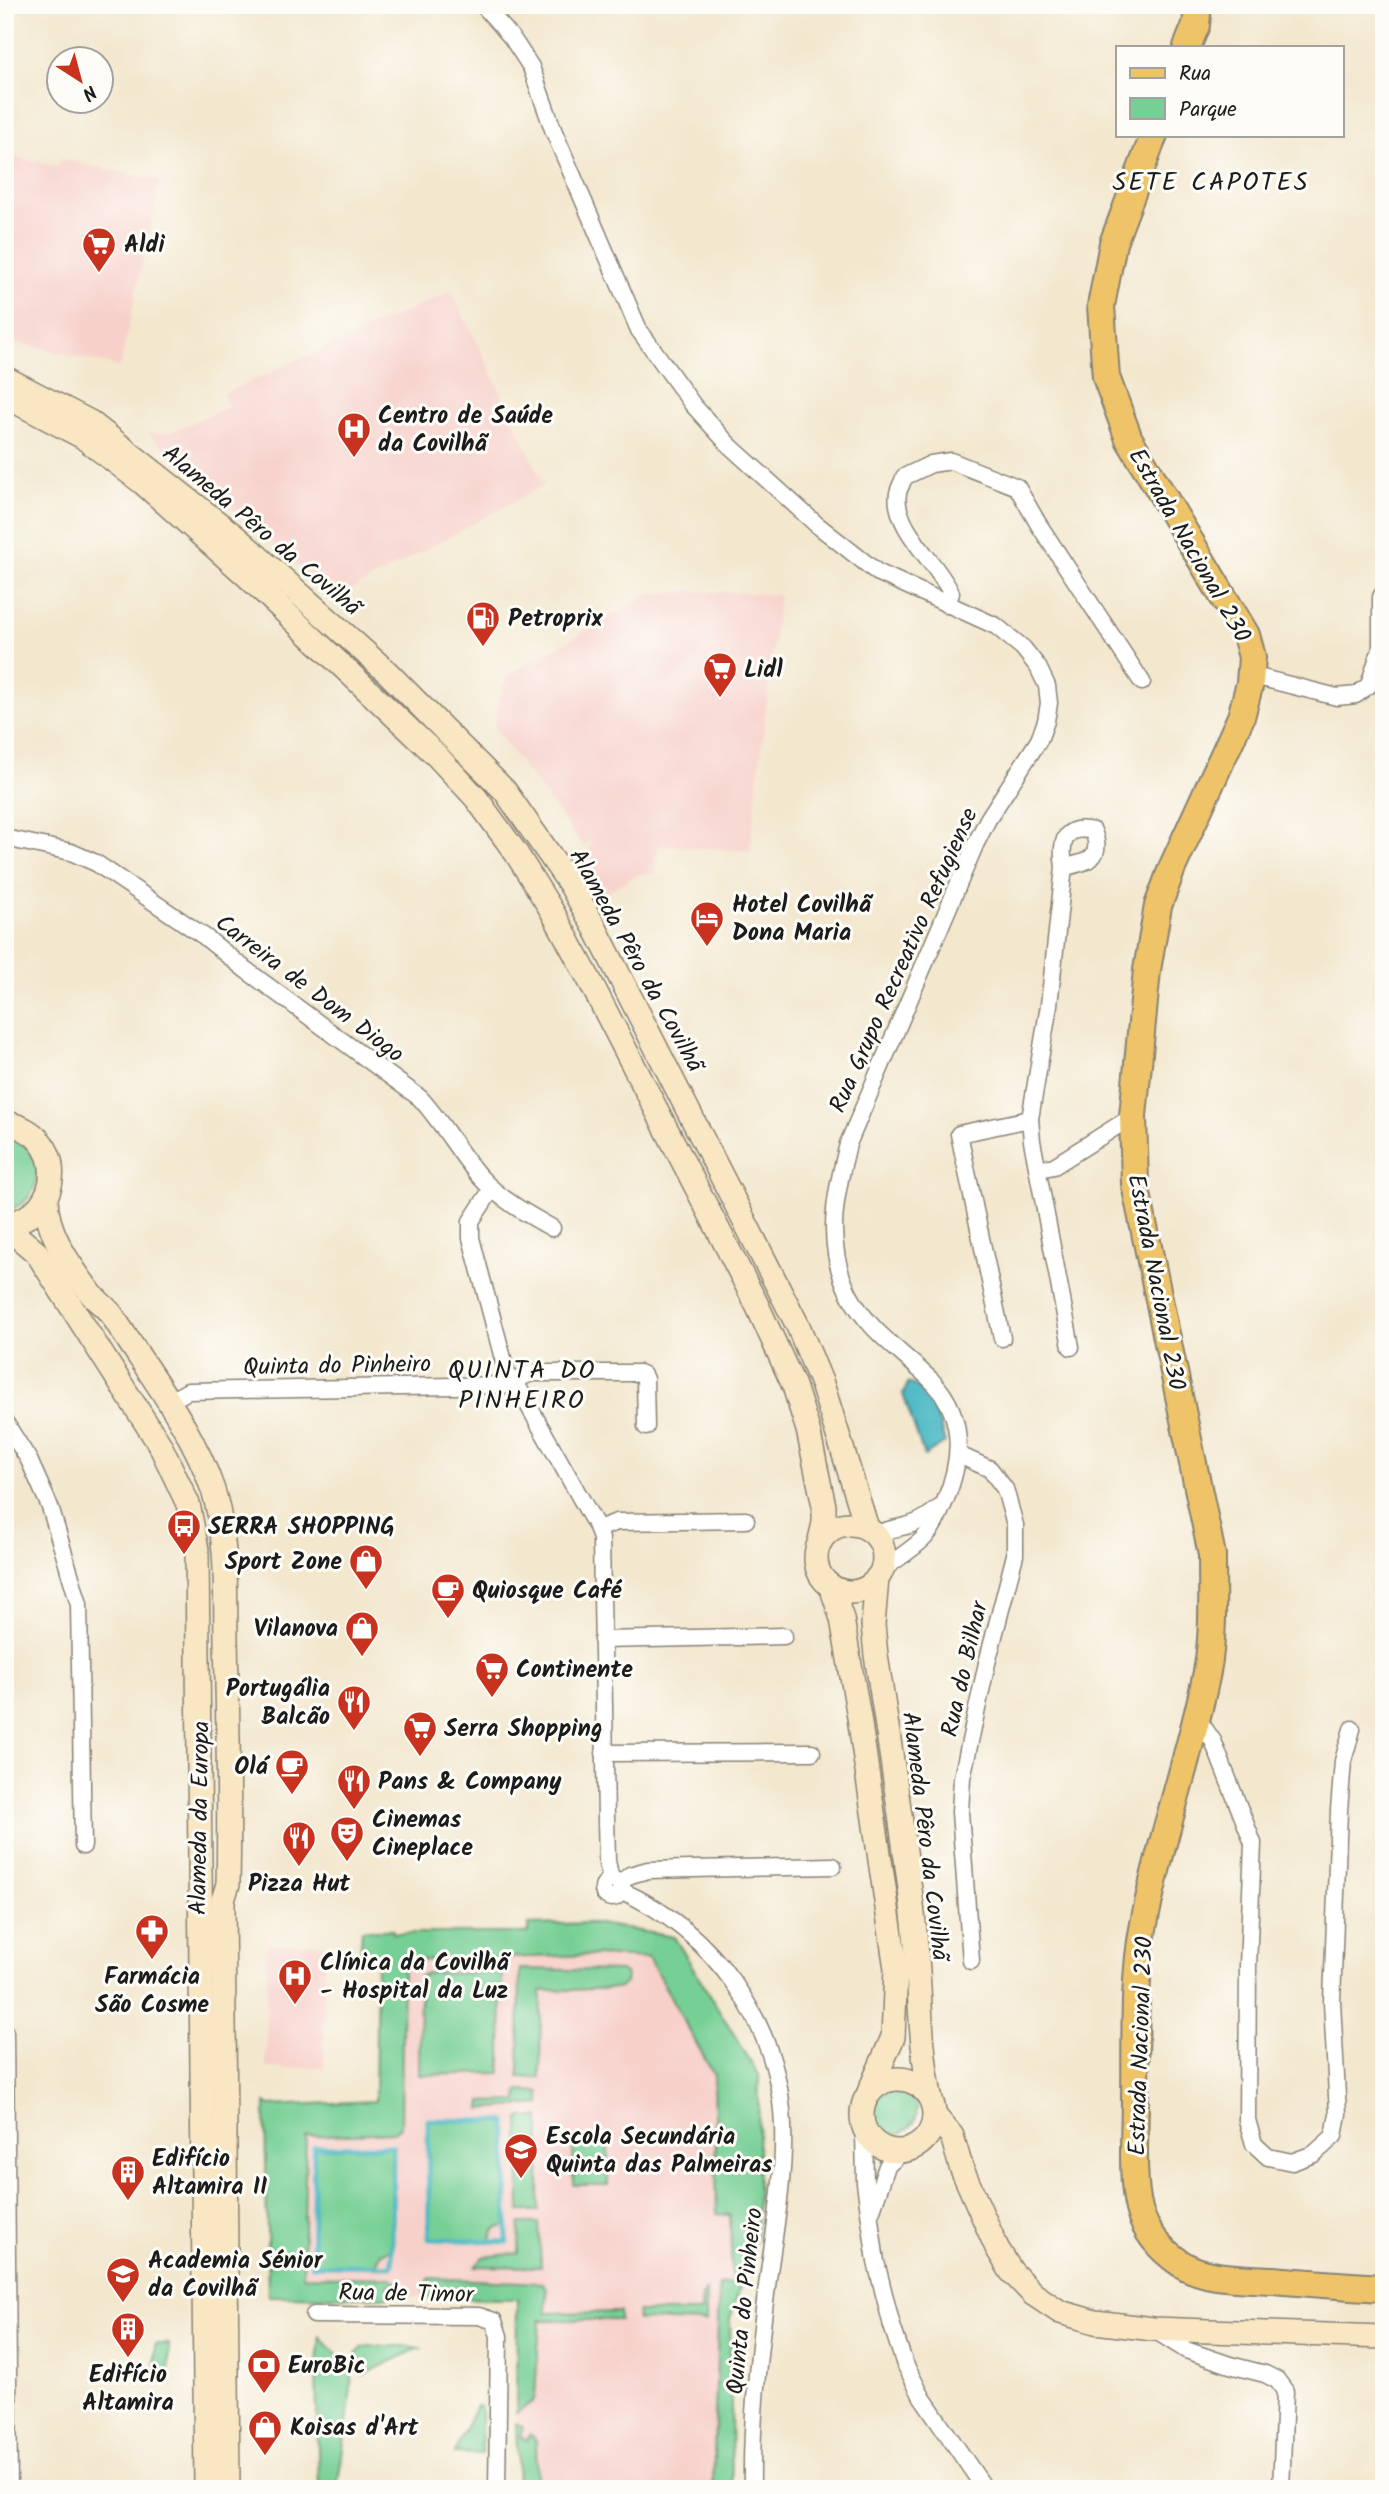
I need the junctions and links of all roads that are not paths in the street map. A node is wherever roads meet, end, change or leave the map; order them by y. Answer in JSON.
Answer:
{"nodes":[{"id":1,"x":483,"y":5,"type":"edge"},
{"id":2,"x":1198,"y":5,"type":"edge"},
{"id":3,"x":1188,"y":46,"type":"edge"},
{"id":4,"x":1154,"y":136,"type":"edge"},
{"id":5,"x":5,"y":377,"type":"edge"},
{"id":6,"x":5,"y":396,"type":"edge"},
{"id":7,"x":1384,"y":592,"type":"edge"},
{"id":8,"x":947,"y":605,"type":"junction"},
{"id":9,"x":1250,"y":675,"type":"junction"},
{"id":10,"x":1142,"y":682,"type":"dead end"},
{"id":11,"x":5,"y":838,"type":"edge"},
{"id":12,"x":1064,"y":867,"type":"dead end"},
{"id":13,"x":1133,"y":1116,"type":"junction"},
{"id":14,"x":1030,"y":1119,"type":"junction"},
{"id":15,"x":5,"y":1123,"type":"edge"},
{"id":16,"x":1039,"y":1169,"type":"junction"},
{"id":17,"x":492,"y":1189,"type":"junction"},
{"id":18,"x":46,"y":1198,"type":"junction"},
{"id":19,"x":5,"y":1226,"type":"edge"},
{"id":20,"x":552,"y":1228,"type":"dead end"},
{"id":21,"x":1002,"y":1338,"type":"dead end"},
{"id":22,"x":1071,"y":1347,"type":"dead end"},
{"id":23,"x":512,"y":1385,"type":"junction"},
{"id":24,"x":168,"y":1402,"type":"junction"},
{"id":25,"x":5,"y":1422,"type":"edge"},
{"id":26,"x":646,"y":1427,"type":"dead end"},
{"id":27,"x":959,"y":1455,"type":"junction"},
{"id":28,"x":944,"y":1504,"type":"junction"},
{"id":29,"x":746,"y":1520,"type":"dead end"},
{"id":30,"x":598,"y":1529,"type":"junction"},
{"id":31,"x":871,"y":1531,"type":"junction"},
{"id":32,"x":820,"y":1540,"type":"junction"},
{"id":33,"x":879,"y":1574,"type":"junction"},
{"id":34,"x":831,"y":1587,"type":"junction"},
{"id":35,"x":784,"y":1636,"type":"dead end"},
{"id":36,"x":602,"y":1640,"type":"junction"},
{"id":37,"x":1196,"y":1716,"type":"junction"},
{"id":38,"x":1352,"y":1730,"type":"dead end"},
{"id":39,"x":812,"y":1752,"type":"dead end"},
{"id":40,"x":604,"y":1753,"type":"junction"},
{"id":41,"x":83,"y":1846,"type":"dead end"},
{"id":42,"x":834,"y":1866,"type":"dead end"},
{"id":43,"x":617,"y":1885,"type":"junction"},
{"id":44,"x":971,"y":1961,"type":"dead end"},
{"id":45,"x":5,"y":2032,"type":"edge"},
{"id":46,"x":869,"y":2092,"type":"junction"},
{"id":47,"x":933,"y":2108,"type":"junction"},
{"id":48,"x":864,"y":2129,"type":"junction"},
{"id":49,"x":913,"y":2146,"type":"junction"},
{"id":50,"x":961,"y":2167,"type":"junction"},
{"id":51,"x":871,"y":2216,"type":"junction"},
{"id":52,"x":1384,"y":2288,"type":"edge"},
{"id":53,"x":314,"y":2315,"type":"dead end"},
{"id":54,"x":1153,"y":2329,"type":"junction"},
{"id":55,"x":1384,"y":2337,"type":"edge"},
{"id":56,"x":9,"y":2489,"type":"edge"},
{"id":57,"x":206,"y":2489,"type":"edge"},
{"id":58,"x":228,"y":2489,"type":"edge"},
{"id":59,"x":497,"y":2489,"type":"edge"},
{"id":60,"x":752,"y":2489,"type":"edge"},
{"id":61,"x":985,"y":2489,"type":"edge"},
{"id":62,"x":1281,"y":2489,"type":"edge"}],
"edges":[{"from":1,"to":8,"type":"street","name":"Rua Grupo Recreativo Refugiense"},
{"from":2,"to":3,"type":"main road"},
{"from":4,"to":9,"type":"main road","name":"Estrada Nacional 230"},
{"from":5,"to":31,"type":"main road","name":"Alameda Pêro da Covilhã"},
{"from":6,"to":32,"type":"main road","name":"Alameda Pêro da Covilhã"},
{"from":7,"to":9,"type":"street"},
{"from":8,"to":10,"type":"street"},
{"from":8,"to":27,"type":"street","name":"Rua Grupo Recreativo Refugiense"},
{"from":9,"to":13,"type":"main road","name":"Estrada Nacional 230"},
{"from":11,"to":17,"type":"street","name":"Carreira de Dom Diogo"},
{"from":12,"to":14,"type":"street"},
{"from":13,"to":16,"type":"street"},
{"from":13,"to":37,"type":"main road","name":"Estrada Nacional 230"},
{"from":14,"to":16,"type":"street"},
{"from":14,"to":21,"type":"street"},
{"from":15,"to":18,"type":"main road","name":"Alameda da Europa"},
{"from":16,"to":22,"type":"street"},
{"from":17,"to":20,"type":"street","name":"Carreira de Dom Diogo"},
{"from":17,"to":23,"type":"street"},
{"from":18,"to":19,"type":"main road","name":"Alameda da Europa"},
{"from":18,"to":24,"type":"main road","name":"Alameda da Europa"},
{"from":19,"to":57,"type":"main road","name":"Alameda da Europa"},
{"from":23,"to":24,"type":"street","name":"Quinta do Pinheiro"},
{"from":23,"to":26,"type":"street","name":"Quinta do Pinheiro"},
{"from":23,"to":30,"type":"street"},
{"from":24,"to":58,"type":"main road","name":"Alameda da Europa"},
{"from":25,"to":41,"type":"street"},
{"from":27,"to":28,"type":"street","name":"Rua Grupo Recreativo Refugiense"},
{"from":27,"to":44,"type":"street","name":"Rua do Bilhar"},
{"from":28,"to":31,"type":"street"},
{"from":28,"to":33,"type":"street","name":"Rua Grupo Recreativo Refugiense"},
{"from":29,"to":30,"type":"street"},
{"from":30,"to":36,"type":"street"},
{"from":31,"to":32,"type":"main road"},
{"from":31,"to":33,"type":"main road","name":"Alameda Pêro da Covilhã"},
{"from":32,"to":34,"type":"main road","name":"Alameda Pêro da Covilhã"},
{"from":33,"to":34,"type":"main road"},
{"from":33,"to":47,"type":"main road","name":"Alameda Pêro da Covilhã"},
{"from":34,"to":46,"type":"main road","name":"Alameda Pêro da Covilhã"},
{"from":35,"to":36,"type":"street"},
{"from":36,"to":40,"type":"street"},
{"from":37,"to":38,"type":"street"},
{"from":37,"to":52,"type":"main road","name":"Estrada Nacional 230"},
{"from":39,"to":40,"type":"street"},
{"from":40,"to":43,"type":"street"},
{"from":42,"to":43,"type":"street"},
{"from":43,"to":60,"type":"street","name":"Quinta do Pinheiro"},
{"from":45,"to":56,"type":"street"},
{"from":46,"to":47,"type":"main road"},
{"from":46,"to":48,"type":"main road","name":"Alameda Pêro da Covilhã"},
{"from":47,"to":49,"type":"main road"},
{"from":47,"to":50,"type":"main road"},
{"from":48,"to":49,"type":"main road"},
{"from":48,"to":51,"type":"street"},
{"from":49,"to":50,"type":"main road"},
{"from":49,"to":51,"type":"street"},
{"from":50,"to":54,"type":"main road"},
{"from":51,"to":61,"type":"street"},
{"from":53,"to":59,"type":"street","name":"Rua de Timor"},
{"from":54,"to":55,"type":"main road"},
{"from":54,"to":62,"type":"street"}]}
